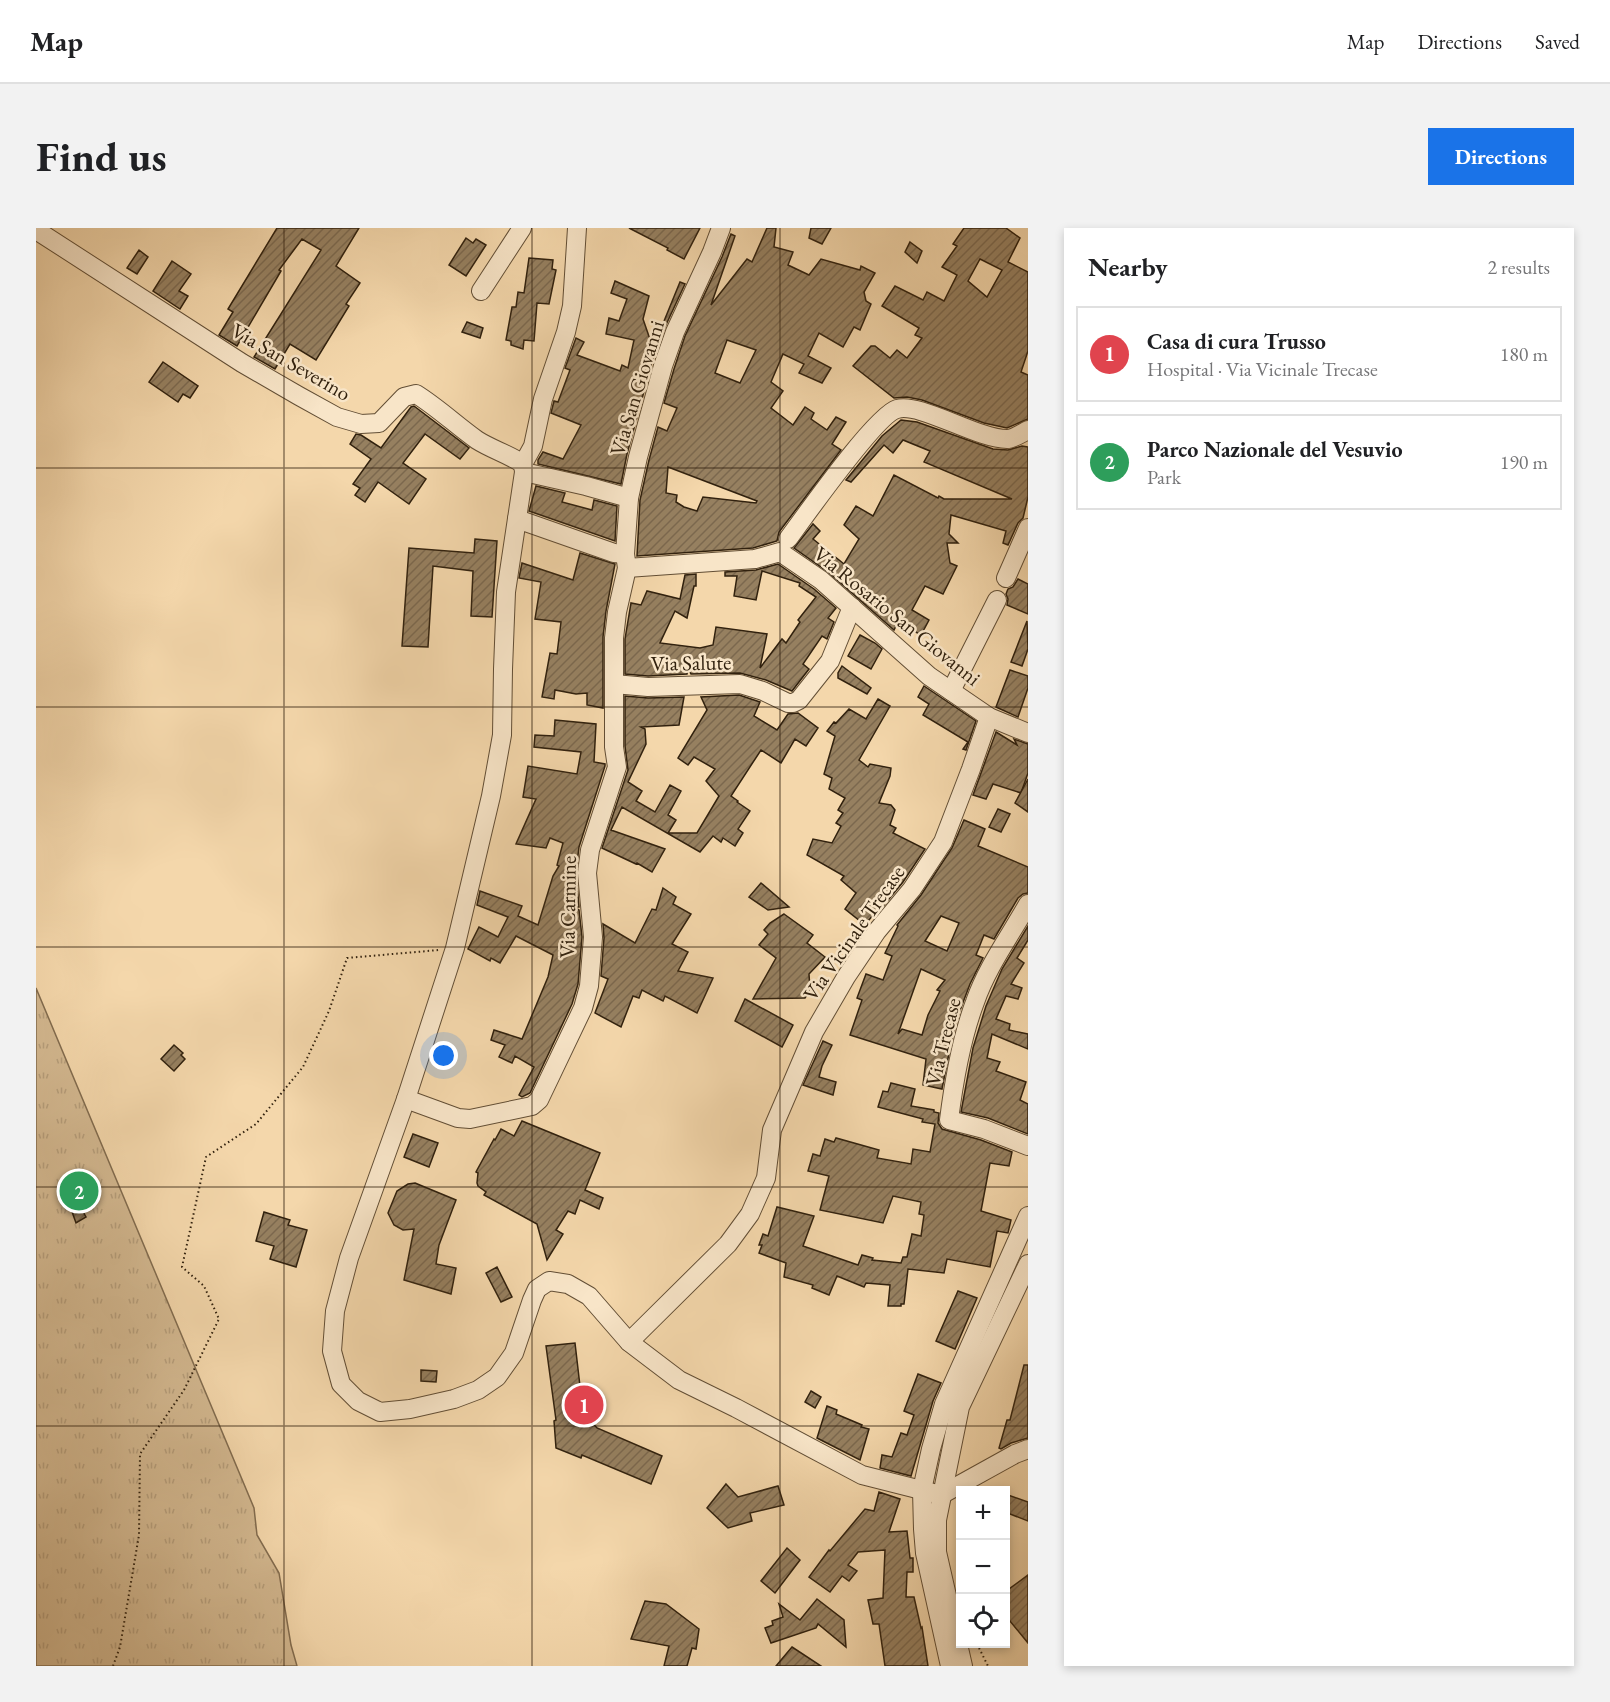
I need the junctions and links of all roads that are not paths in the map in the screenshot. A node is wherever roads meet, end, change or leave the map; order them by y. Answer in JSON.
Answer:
{"nodes":[{"id":1,"x":522,"y":228,"type":"edge"},
{"id":2,"x":577,"y":228,"type":"edge"},
{"id":3,"x":721,"y":228,"type":"edge"},
{"id":4,"x":36,"y":230,"type":"edge"},
{"id":5,"x":481,"y":291,"type":"dead end"},
{"id":6,"x":1028,"y":430,"type":"edge"},
{"id":7,"x":524,"y":468,"type":"junction"},
{"id":8,"x":629,"y":498,"type":"junction"},
{"id":9,"x":517,"y":519,"type":"junction"},
{"id":10,"x":1028,"y":528,"type":"edge"},
{"id":11,"x":788,"y":539,"type":"dead end"},
{"id":12,"x":626,"y":561,"type":"junction"},
{"id":13,"x":1006,"y":578,"type":"dead end"},
{"id":14,"x":997,"y":600,"type":"dead end"},
{"id":15,"x":852,"y":607,"type":"junction"},
{"id":16,"x":614,"y":684,"type":"junction"},
{"id":17,"x":951,"y":691,"type":"junction"},
{"id":18,"x":989,"y":717,"type":"junction"},
{"id":19,"x":1028,"y":733,"type":"edge"},
{"id":20,"x":1028,"y":904,"type":"edge"},
{"id":21,"x":406,"y":1099,"type":"junction"},
{"id":22,"x":1028,"y":1146,"type":"edge"},
{"id":23,"x":1028,"y":1216,"type":"edge"},
{"id":24,"x":1028,"y":1264,"type":"edge"},
{"id":25,"x":629,"y":1341,"type":"junction"},
{"id":26,"x":1028,"y":1449,"type":"edge"},
{"id":27,"x":922,"y":1490,"type":"junction"},
{"id":28,"x":941,"y":1496,"type":"junction"},
{"id":29,"x":950,"y":1666,"type":"edge"},
{"id":30,"x":963,"y":1666,"type":"edge"}],
"edges":[{"from":1,"to":5,"type":"street"},
{"from":2,"to":7,"type":"street"},
{"from":3,"to":8,"type":"street","name":"Via San Giovanni"},
{"from":4,"to":7,"type":"street","name":"Via San Severino"},
{"from":6,"to":11,"type":"street"},
{"from":7,"to":8,"type":"street"},
{"from":7,"to":9,"type":"street"},
{"from":8,"to":12,"type":"street","name":"Via San Giovanni"},
{"from":9,"to":12,"type":"street","name":"Via Rosario San Giovanni"},
{"from":9,"to":21,"type":"street"},
{"from":10,"to":13,"type":"street"},
{"from":12,"to":15,"type":"street","name":"Via Rosario San Giovanni"},
{"from":12,"to":16,"type":"street","name":"Via Carmine"},
{"from":14,"to":17,"type":"street"},
{"from":15,"to":16,"type":"street","name":"Via Salute"},
{"from":15,"to":17,"type":"street","name":"Via Rosario San Giovanni"},
{"from":16,"to":21,"type":"street","name":"Via Carmine"},
{"from":17,"to":18,"type":"street","name":"Via Rosario San Giovanni"},
{"from":18,"to":19,"type":"street","name":"Via Rosario San Giovanni"},
{"from":18,"to":25,"type":"street","name":"Via Vicinale Trecase"},
{"from":20,"to":22,"type":"street","name":"Via Trecase"},
{"from":21,"to":25,"type":"street"},
{"from":23,"to":27,"type":"street"},
{"from":24,"to":28,"type":"street"},
{"from":25,"to":27,"type":"street"},
{"from":26,"to":28,"type":"street"},
{"from":27,"to":28,"type":"street"},
{"from":27,"to":29,"type":"street"},
{"from":28,"to":30,"type":"street"}]}
